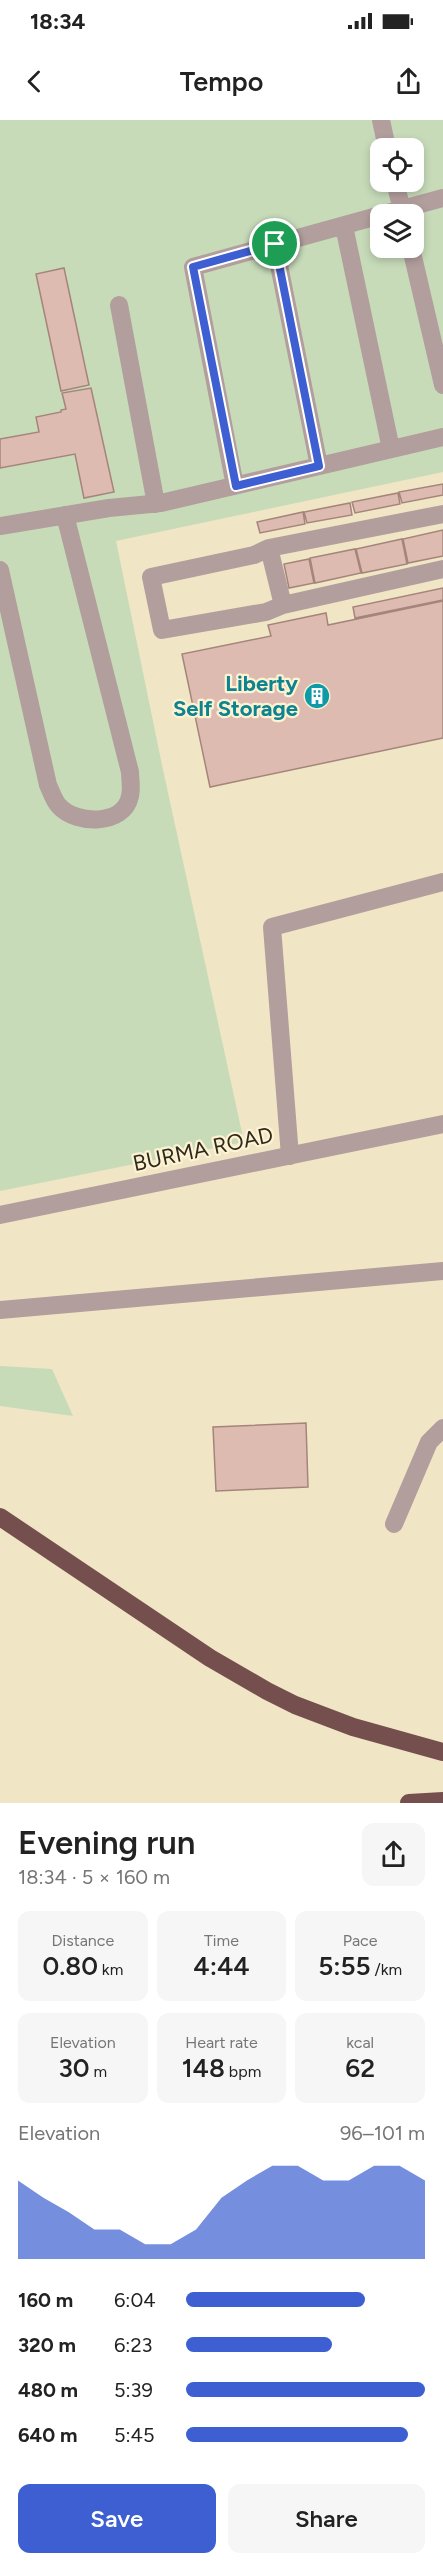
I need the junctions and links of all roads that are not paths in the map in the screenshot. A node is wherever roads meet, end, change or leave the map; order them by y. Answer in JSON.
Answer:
{"nodes":[{"id":1,"x":381,"y":120,"type":"edge"},
{"id":2,"x":385,"y":138,"type":"edge"},
{"id":3,"x":443,"y":198,"type":"edge"},
{"id":4,"x":424,"y":204,"type":"edge"},
{"id":5,"x":370,"y":220,"type":"edge"},
{"id":6,"x":344,"y":226,"type":"junction"},
{"id":7,"x":275,"y":244,"type":"junction"},
{"id":8,"x":413,"y":258,"type":"edge"},
{"id":9,"x":119,"y":305,"type":"dead end"},
{"id":10,"x":443,"y":385,"type":"edge"},
{"id":11,"x":443,"y":437,"type":"edge"},
{"id":12,"x":391,"y":449,"type":"junction"},
{"id":13,"x":319,"y":466,"type":"junction"},
{"id":14,"x":236,"y":486,"type":"junction"},
{"id":15,"x":156,"y":504,"type":"junction"},
{"id":16,"x":443,"y":514,"type":"edge"},
{"id":17,"x":66,"y":515,"type":"junction"},
{"id":18,"x":0,"y":526,"type":"edge"},
{"id":19,"x":269,"y":548,"type":"junction"},
{"id":20,"x":443,"y":569,"type":"edge"},
{"id":21,"x":0,"y":570,"type":"edge"},
{"id":22,"x":283,"y":605,"type":"junction"},
{"id":23,"x":443,"y":882,"type":"edge"},
{"id":24,"x":443,"y":1124,"type":"edge"},
{"id":25,"x":415,"y":1130,"type":"junction"},
{"id":26,"x":443,"y":1133,"type":"edge"},
{"id":27,"x":290,"y":1156,"type":"junction"},
{"id":28,"x":0,"y":1215,"type":"edge"},
{"id":29,"x":443,"y":1270,"type":"edge"},
{"id":30,"x":0,"y":1310,"type":"edge"},
{"id":31,"x":443,"y":1428,"type":"edge"},
{"id":32,"x":0,"y":1517,"type":"edge"},
{"id":33,"x":394,"y":1524,"type":"dead end"},
{"id":34,"x":443,"y":1752,"type":"edge"},
{"id":35,"x":443,"y":1801,"type":"edge"},
{"id":36,"x":409,"y":1803,"type":"edge"}],
"edges":[{"from":1,"to":2,"type":"street"},
{"from":3,"to":4,"type":"street"},
{"from":5,"to":6,"type":"street"},
{"from":6,"to":7,"type":"street"},
{"from":6,"to":12,"type":"street"},
{"from":7,"to":13,"type":"street"},
{"from":7,"to":14,"type":"street"},
{"from":8,"to":10,"type":"street"},
{"from":9,"to":15,"type":"street"},
{"from":11,"to":12,"type":"street"},
{"from":12,"to":13,"type":"street"},
{"from":13,"to":14,"type":"street"},
{"from":14,"to":15,"type":"street"},
{"from":15,"to":17,"type":"street"},
{"from":16,"to":19,"type":"street"},
{"from":17,"to":18,"type":"street"},
{"from":17,"to":21,"type":"street"},
{"from":19,"to":22,"type":"street"},
{"from":19,"to":22,"type":"street"},
{"from":20,"to":22,"type":"street"},
{"from":23,"to":27,"type":"street"},
{"from":24,"to":25,"type":"street","name":"BURMA ROAD"},
{"from":25,"to":26,"type":"street","name":"BURMA ROAD"},
{"from":25,"to":27,"type":"street","name":"BURMA ROAD"},
{"from":27,"to":28,"type":"street","name":"BURMA ROAD"},
{"from":29,"to":30,"type":"street"},
{"from":31,"to":33,"type":"street"},
{"from":32,"to":34,"type":"highway"},
{"from":35,"to":36,"type":"highway"}]}
